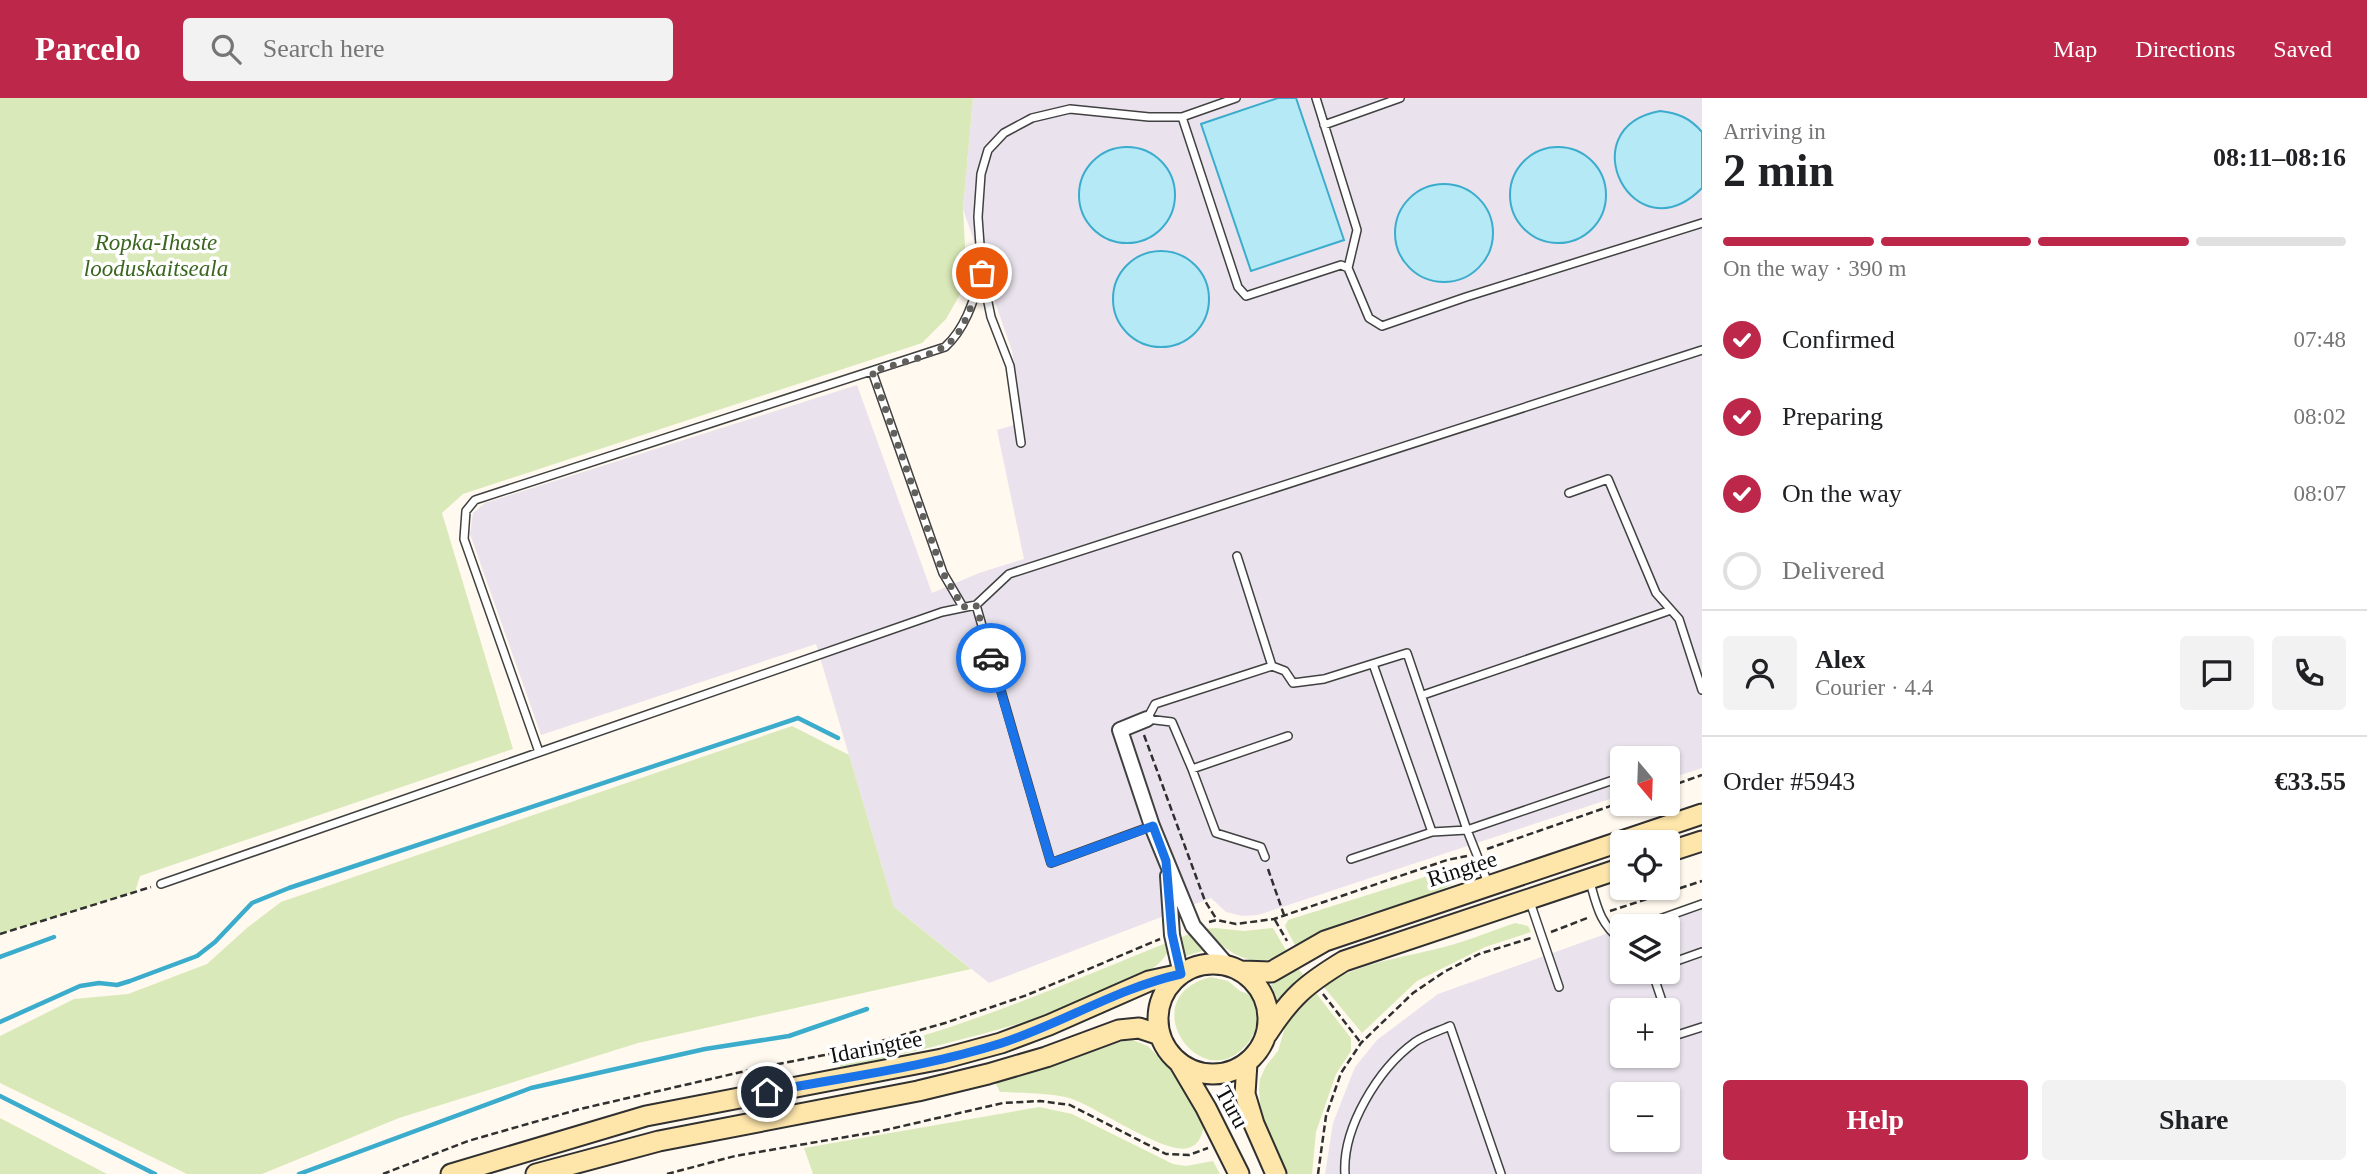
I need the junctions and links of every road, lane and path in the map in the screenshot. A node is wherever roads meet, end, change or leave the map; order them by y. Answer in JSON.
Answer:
{"nodes":[{"id":1,"x":1236,"y":98,"type":"edge"},
{"id":2,"x":1316,"y":98,"type":"edge"},
{"id":3,"x":1400,"y":98,"type":"edge"},
{"id":4,"x":1182,"y":117,"type":"junction"},
{"id":5,"x":1324,"y":125,"type":"junction"},
{"id":6,"x":1702,"y":223,"type":"edge"},
{"id":7,"x":1348,"y":268,"type":"junction"},
{"id":8,"x":982,"y":273,"type":"junction"},
{"id":9,"x":1702,"y":350,"type":"edge"},
{"id":10,"x":872,"y":371,"type":"junction"},
{"id":11,"x":1021,"y":443,"type":"dead end"},
{"id":12,"x":1569,"y":493,"type":"dead end"},
{"id":13,"x":1237,"y":556,"type":"dead end"},
{"id":14,"x":976,"y":605,"type":"junction"},
{"id":15,"x":963,"y":607,"type":"junction"},
{"id":16,"x":1671,"y":610,"type":"junction"},
{"id":17,"x":1373,"y":664,"type":"junction"},
{"id":18,"x":1272,"y":666,"type":"junction"},
{"id":19,"x":1702,"y":690,"type":"edge"},
{"id":20,"x":1423,"y":695,"type":"junction"},
{"id":21,"x":1143,"y":721,"type":"junction"},
{"id":22,"x":1288,"y":736,"type":"dead end"},
{"id":23,"x":539,"y":752,"type":"junction"},
{"id":24,"x":1192,"y":769,"type":"junction"},
{"id":25,"x":1702,"y":775,"type":"edge"},
{"id":26,"x":1610,"y":781,"type":"edge"},
{"id":27,"x":1680,"y":783,"type":"edge"},
{"id":28,"x":1610,"y":806,"type":"edge"},
{"id":29,"x":1702,"y":814,"type":"edge"},
{"id":30,"x":1153,"y":826,"type":"junction"},
{"id":31,"x":1467,"y":830,"type":"junction"},
{"id":32,"x":1432,"y":832,"type":"junction"},
{"id":33,"x":1702,"y":841,"type":"edge"},
{"id":34,"x":1680,"y":848,"type":"edge"},
{"id":35,"x":1476,"y":854,"type":"junction"},
{"id":36,"x":1265,"y":857,"type":"joint"},
{"id":37,"x":1351,"y":859,"type":"dead end"},
{"id":38,"x":1166,"y":861,"type":"junction"},
{"id":39,"x":1610,"y":872,"type":"edge"},
{"id":40,"x":1590,"y":878,"type":"junction"},
{"id":41,"x":1702,"y":881,"type":"edge"},
{"id":42,"x":162,"y":884,"type":"joint"},
{"id":43,"x":1489,"y":886,"type":"junction"},
{"id":44,"x":1529,"y":898,"type":"junction"},
{"id":45,"x":1702,"y":904,"type":"edge"},
{"id":46,"x":1674,"y":914,"type":"edge"},
{"id":47,"x":1284,"y":915,"type":"junction"},
{"id":48,"x":1598,"y":915,"type":"junction"},
{"id":49,"x":1274,"y":919,"type":"junction"},
{"id":50,"x":1217,"y":920,"type":"junction"},
{"id":51,"x":1193,"y":926,"type":"junction"},
{"id":52,"x":1610,"y":926,"type":"edge"},
{"id":53,"x":0,"y":934,"type":"edge"},
{"id":54,"x":1172,"y":934,"type":"junction"},
{"id":55,"x":1541,"y":935,"type":"junction"},
{"id":56,"x":1291,"y":947,"type":"dead end"},
{"id":57,"x":1702,"y":952,"type":"edge"},
{"id":58,"x":1680,"y":960,"type":"edge"},
{"id":59,"x":1234,"y":968,"type":"junction"},
{"id":60,"x":1181,"y":974,"type":"junction"},
{"id":61,"x":1559,"y":987,"type":"dead end"},
{"id":62,"x":1321,"y":991,"type":"dead end"},
{"id":63,"x":1702,"y":1027,"type":"edge"},
{"id":64,"x":1267,"y":1034,"type":"junction"},
{"id":65,"x":1680,"y":1034,"type":"edge"},
{"id":66,"x":1160,"y":1035,"type":"junction"},
{"id":67,"x":1362,"y":1043,"type":"junction"},
{"id":68,"x":1247,"y":1063,"type":"junction"},
{"id":69,"x":1180,"y":1064,"type":"junction"},
{"id":70,"x":1224,"y":1142,"type":"junction"},
{"id":71,"x":383,"y":1174,"type":"edge"},
{"id":72,"x":451,"y":1174,"type":"edge"},
{"id":73,"x":536,"y":1174,"type":"edge"},
{"id":74,"x":667,"y":1174,"type":"edge"},
{"id":75,"x":1239,"y":1174,"type":"edge"},
{"id":76,"x":1276,"y":1174,"type":"edge"},
{"id":77,"x":1318,"y":1174,"type":"edge"},
{"id":78,"x":1345,"y":1174,"type":"edge"},
{"id":79,"x":1501,"y":1174,"type":"edge"}],
"edges":[{"from":1,"to":4,"type":"lane"},
{"from":2,"to":5,"type":"lane"},
{"from":3,"to":5,"type":"lane"},
{"from":4,"to":7,"type":"lane"},
{"from":4,"to":8,"type":"lane"},
{"from":5,"to":7,"type":"lane"},
{"from":6,"to":7,"type":"lane"},
{"from":8,"to":10,"type":"lane"},
{"from":8,"to":11,"type":"lane"},
{"from":9,"to":14,"type":"lane"},
{"from":10,"to":15,"type":"lane"},
{"from":10,"to":23,"type":"lane"},
{"from":12,"to":16,"type":"lane"},
{"from":13,"to":18,"type":"lane"},
{"from":14,"to":15,"type":"lane"},
{"from":14,"to":30,"type":"lane"},
{"from":15,"to":23,"type":"lane"},
{"from":16,"to":19,"type":"lane"},
{"from":16,"to":20,"type":"lane"},
{"from":17,"to":18,"type":"lane"},
{"from":17,"to":20,"type":"lane"},
{"from":17,"to":32,"type":"lane"},
{"from":18,"to":21,"type":"lane"},
{"from":20,"to":31,"type":"lane"},
{"from":21,"to":24,"type":"lane"},
{"from":21,"to":30,"type":"street"},
{"from":21,"to":50,"type":"path"},
{"from":22,"to":24,"type":"lane"},
{"from":23,"to":42,"type":"lane"},
{"from":24,"to":36,"type":"lane"},
{"from":25,"to":27,"type":"path"},
{"from":26,"to":31,"type":"lane"},
{"from":28,"to":35,"type":"path"},
{"from":29,"to":43,"type":"main road","name":"Ringtee"},
{"from":30,"to":38,"type":"street"},
{"from":31,"to":32,"type":"lane"},
{"from":31,"to":35,"type":"lane"},
{"from":32,"to":37,"type":"lane"},
{"from":33,"to":34,"type":"main road"},
{"from":35,"to":43,"type":"lane"},
{"from":35,"to":47,"type":"path"},
{"from":36,"to":47,"type":"path"},
{"from":38,"to":51,"type":"street"},
{"from":38,"to":54,"type":"street"},
{"from":39,"to":40,"type":"main road"},
{"from":40,"to":44,"type":"main road"},
{"from":40,"to":48,"type":"lane"},
{"from":41,"to":48,"type":"path"},
{"from":42,"to":53,"type":"path"},
{"from":43,"to":59,"type":"main road","name":"Ringtee"},
{"from":44,"to":55,"type":"lane"},
{"from":44,"to":64,"type":"main road"},
{"from":45,"to":46,"type":"lane"},
{"from":47,"to":49,"type":"path"},
{"from":48,"to":52,"type":"lane"},
{"from":48,"to":55,"type":"path"},
{"from":49,"to":50,"type":"path"},
{"from":49,"to":56,"type":"path"},
{"from":50,"to":51,"type":"path"},
{"from":51,"to":59,"type":"street"},
{"from":54,"to":60,"type":"street"},
{"from":54,"to":71,"type":"path"},
{"from":55,"to":61,"type":"lane"},
{"from":55,"to":67,"type":"path"},
{"from":57,"to":58,"type":"lane"},
{"from":59,"to":60,"type":"main road"},
{"from":59,"to":64,"type":"main road"},
{"from":60,"to":66,"type":"main road"},
{"from":60,"to":72,"type":"main road","name":"Idaringtee"},
{"from":62,"to":67,"type":"path"},
{"from":63,"to":65,"type":"lane"},
{"from":64,"to":68,"type":"main road"},
{"from":66,"to":69,"type":"main road"},
{"from":66,"to":73,"type":"main road"},
{"from":67,"to":77,"type":"path"},
{"from":68,"to":69,"type":"main road"},
{"from":68,"to":76,"type":"main road","name":"Turu"},
{"from":69,"to":70,"type":"main road","name":"Turu"},
{"from":70,"to":74,"type":"path"},
{"from":70,"to":75,"type":"main road","name":"Turu"},
{"from":78,"to":79,"type":"lane"}]}
